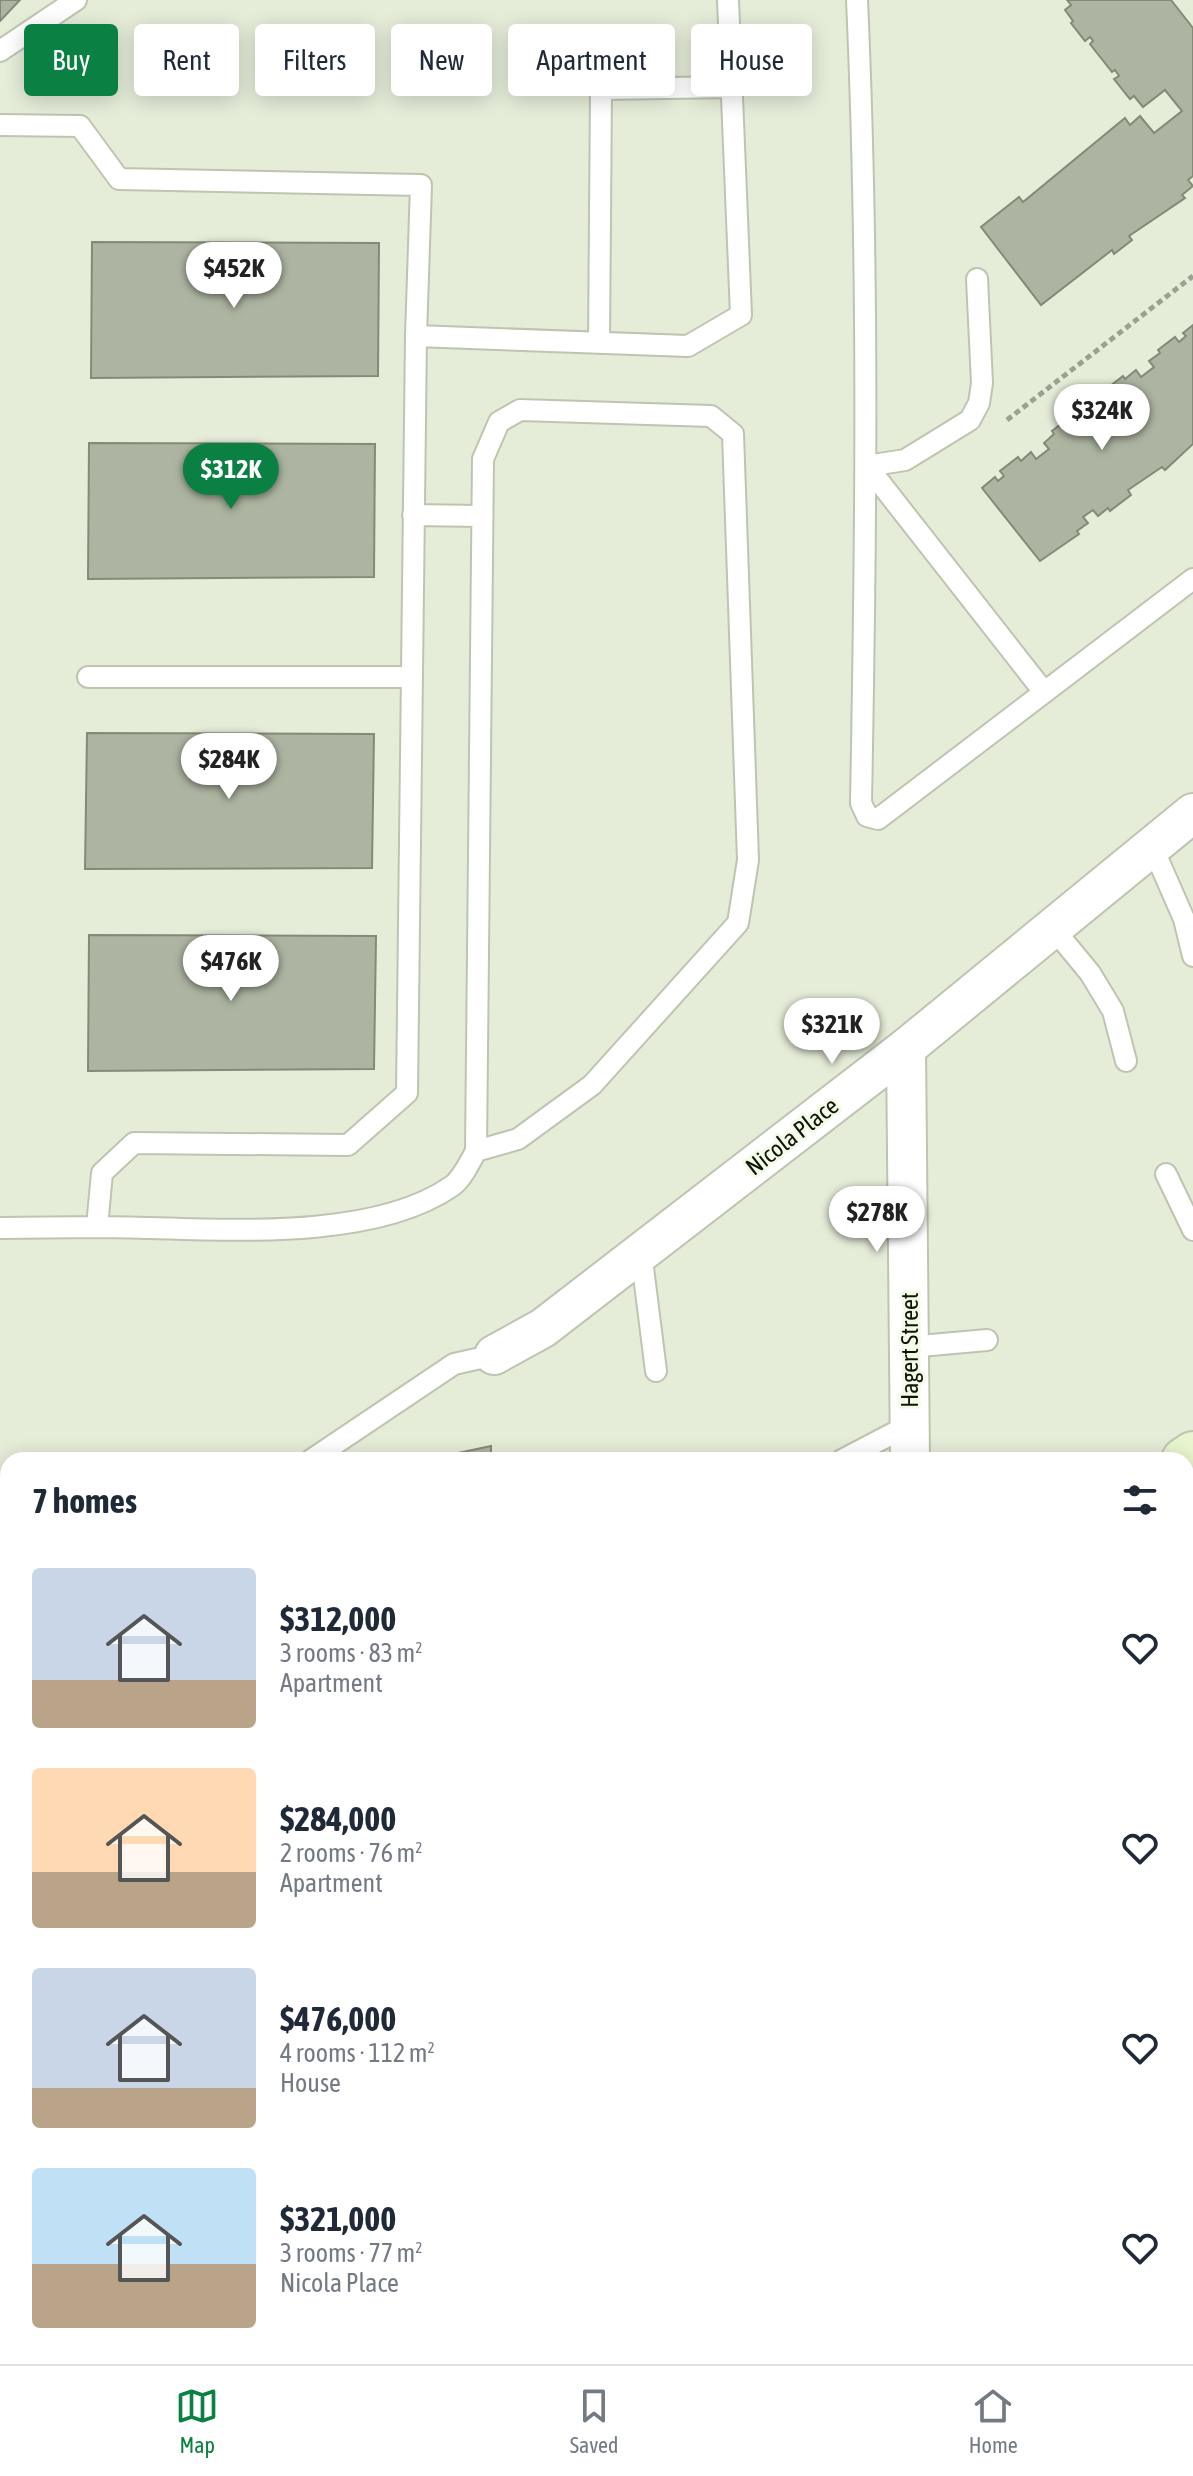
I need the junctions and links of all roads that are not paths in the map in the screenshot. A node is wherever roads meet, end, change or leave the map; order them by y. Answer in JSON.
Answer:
{"nodes":[{"id":1,"x":76,"y":0,"type":"edge"},
{"id":2,"x":728,"y":0,"type":"edge"},
{"id":3,"x":857,"y":0,"type":"edge"},
{"id":4,"x":729,"y":24,"type":"edge"},
{"id":5,"x":0,"y":51,"type":"edge"},
{"id":6,"x":691,"y":88,"type":"edge"},
{"id":7,"x":731,"y":96,"type":"edge"},
{"id":8,"x":0,"y":125,"type":"edge"},
{"id":9,"x":977,"y":279,"type":"dead end"},
{"id":10,"x":416,"y":336,"type":"junction"},
{"id":11,"x":599,"y":343,"type":"junction"},
{"id":12,"x":867,"y":466,"type":"junction"},
{"id":13,"x":413,"y":515,"type":"junction"},
{"id":14,"x":481,"y":516,"type":"junction"},
{"id":15,"x":1193,"y":579,"type":"edge"},
{"id":16,"x":88,"y":677,"type":"dead end"},
{"id":17,"x":412,"y":677,"type":"junction"},
{"id":18,"x":1044,"y":692,"type":"junction"},
{"id":19,"x":1193,"y":813,"type":"edge"},
{"id":20,"x":1152,"y":846,"type":"junction"},
{"id":21,"x":1052,"y":927,"type":"junction"},
{"id":22,"x":1193,"y":956,"type":"edge"},
{"id":23,"x":906,"y":1048,"type":"junction"},
{"id":24,"x":1126,"y":1061,"type":"dead end"},
{"id":25,"x":476,"y":1151,"type":"junction"},
{"id":26,"x":1166,"y":1174,"type":"dead end"},
{"id":27,"x":97,"y":1227,"type":"junction"},
{"id":28,"x":0,"y":1228,"type":"edge"},
{"id":29,"x":1193,"y":1230,"type":"edge"},
{"id":30,"x":641,"y":1252,"type":"junction"},
{"id":31,"x":987,"y":1340,"type":"dead end"},
{"id":32,"x":909,"y":1347,"type":"junction"},
{"id":33,"x":494,"y":1355,"type":"joint"},
{"id":34,"x":656,"y":1371,"type":"dead end"},
{"id":35,"x":910,"y":1442,"type":"edge"},
{"id":36,"x":323,"y":1452,"type":"edge"},
{"id":37,"x":872,"y":1452,"type":"edge"}],
"edges":[{"from":1,"to":5,"type":"lane"},
{"from":2,"to":4,"type":"lane"},
{"from":3,"to":12,"type":"lane"},
{"from":6,"to":11,"type":"lane"},
{"from":7,"to":11,"type":"lane"},
{"from":8,"to":10,"type":"lane"},
{"from":9,"to":12,"type":"lane"},
{"from":10,"to":11,"type":"lane"},
{"from":10,"to":13,"type":"lane"},
{"from":12,"to":18,"type":"lane"},
{"from":12,"to":18,"type":"lane"},
{"from":13,"to":14,"type":"lane"},
{"from":13,"to":17,"type":"lane"},
{"from":14,"to":25,"type":"lane"},
{"from":14,"to":25,"type":"lane"},
{"from":15,"to":18,"type":"lane"},
{"from":16,"to":17,"type":"lane"},
{"from":17,"to":27,"type":"lane"},
{"from":19,"to":20,"type":"street","name":"Nicola Place"},
{"from":20,"to":21,"type":"street","name":"Nicola Place"},
{"from":20,"to":22,"type":"lane"},
{"from":21,"to":23,"type":"street","name":"Nicola Place"},
{"from":21,"to":24,"type":"lane"},
{"from":23,"to":30,"type":"street","name":"Nicola Place"},
{"from":23,"to":32,"type":"street","name":"Hagert Street"},
{"from":25,"to":27,"type":"lane"},
{"from":26,"to":29,"type":"lane"},
{"from":27,"to":28,"type":"lane"},
{"from":30,"to":33,"type":"street","name":"Nicola Place"},
{"from":30,"to":34,"type":"lane"},
{"from":31,"to":32,"type":"lane"},
{"from":32,"to":35,"type":"street","name":"Hagert Street"},
{"from":33,"to":36,"type":"lane"},
{"from":35,"to":37,"type":"lane"}]}
